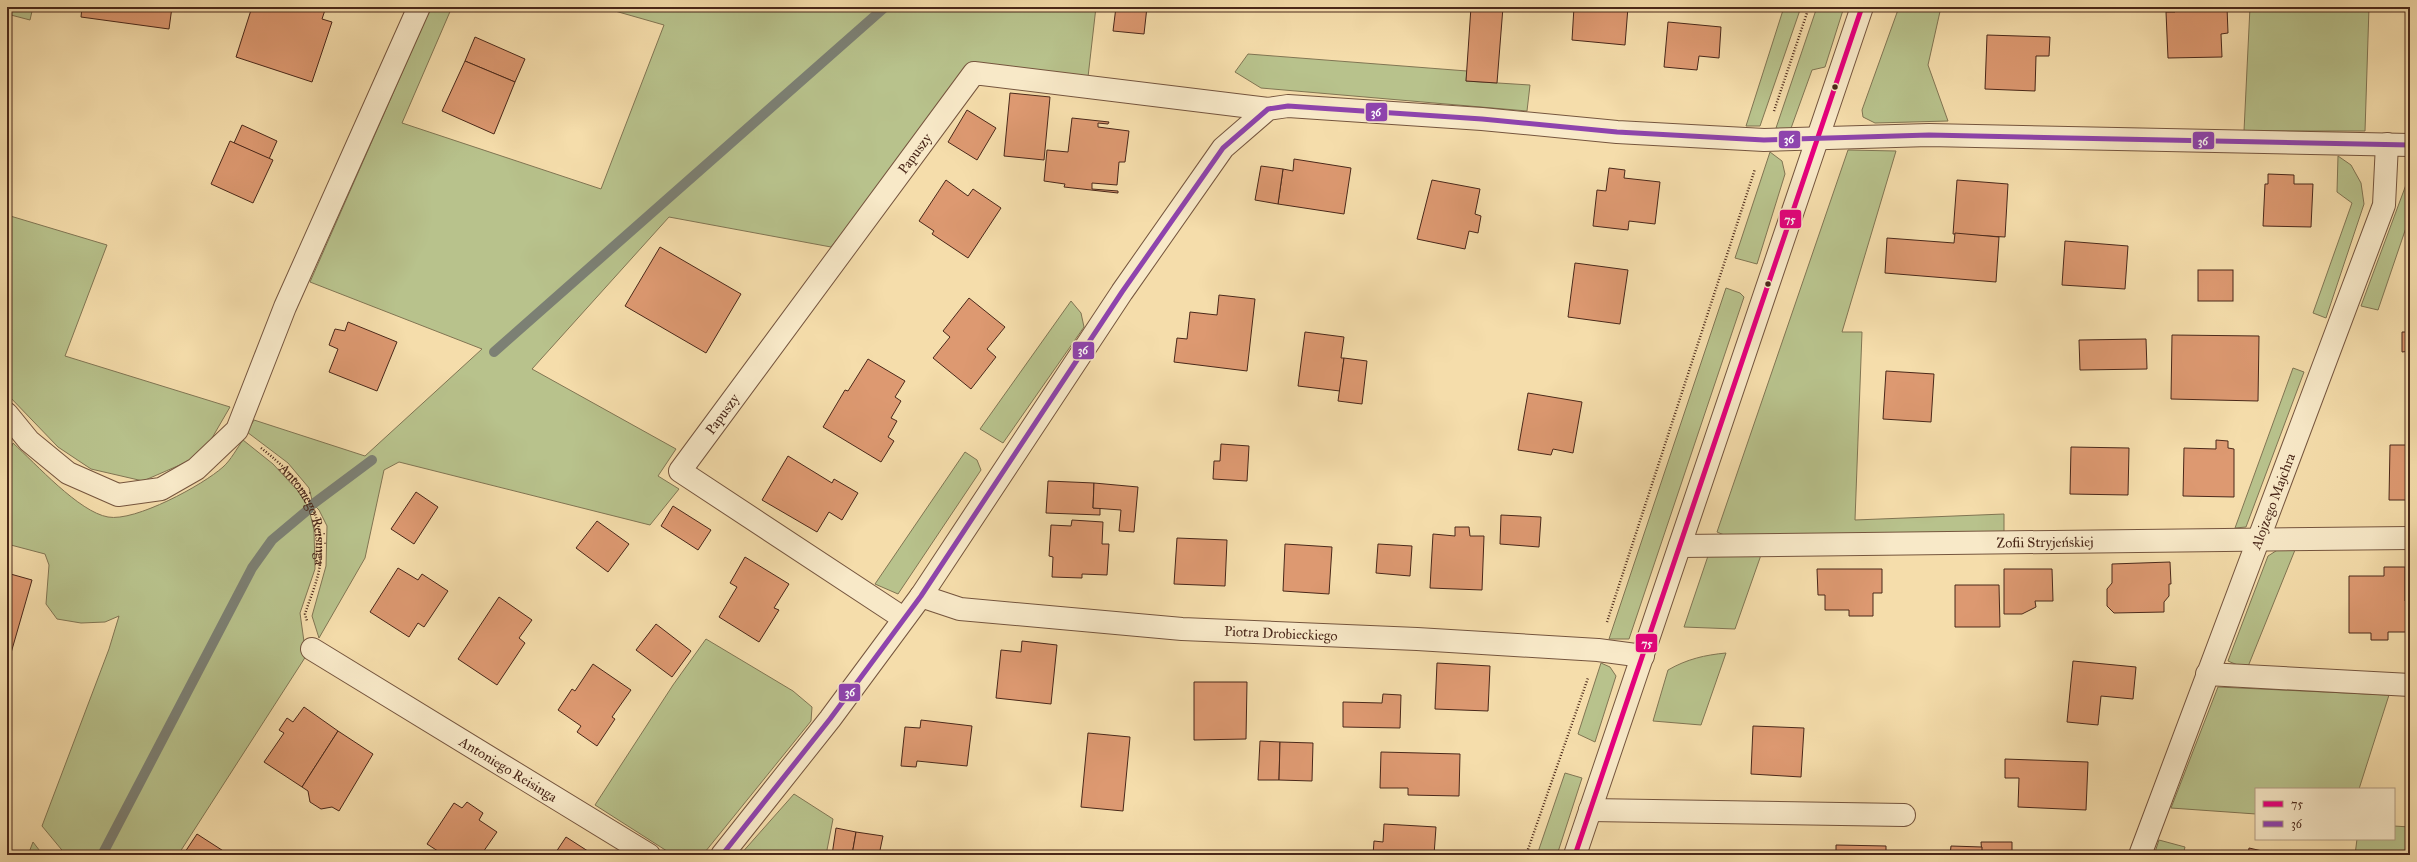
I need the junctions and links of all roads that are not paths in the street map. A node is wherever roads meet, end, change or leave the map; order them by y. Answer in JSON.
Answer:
{"nodes":[{"id":1,"x":419,"y":7,"type":"edge"},
{"id":2,"x":1862,"y":10,"type":"edge"},
{"id":3,"x":1268,"y":109,"type":"junction"},
{"id":4,"x":1818,"y":139,"type":"junction"},
{"id":5,"x":2387,"y":144,"type":"junction"},
{"id":6,"x":2410,"y":145,"type":"edge"},
{"id":7,"x":7,"y":414,"type":"edge"},
{"id":8,"x":2410,"y":538,"type":"edge"},
{"id":9,"x":2258,"y":539,"type":"junction"},
{"id":10,"x":1680,"y":546,"type":"junction"},
{"id":11,"x":921,"y":596,"type":"junction"},
{"id":12,"x":903,"y":618,"type":"junction"},
{"id":13,"x":312,"y":649,"type":"road end"},
{"id":14,"x":1643,"y":656,"type":"junction"},
{"id":15,"x":2207,"y":674,"type":"junction"},
{"id":16,"x":2410,"y":685,"type":"edge"},
{"id":17,"x":1590,"y":810,"type":"junction"},
{"id":18,"x":1904,"y":815,"type":"dead end"},
{"id":19,"x":649,"y":855,"type":"edge"},
{"id":20,"x":722,"y":855,"type":"edge"},
{"id":21,"x":1575,"y":855,"type":"edge"},
{"id":22,"x":2140,"y":855,"type":"edge"}],
"edges":[{"from":1,"to":7,"type":"street"},
{"from":2,"to":4,"type":"street"},
{"from":3,"to":4,"type":"street"},
{"from":3,"to":11,"type":"street"},
{"from":3,"to":12,"type":"street","name":"Papuszy"},
{"from":4,"to":5,"type":"street"},
{"from":4,"to":10,"type":"street"},
{"from":5,"to":6,"type":"street"},
{"from":5,"to":9,"type":"street","name":"Alojzego Majchra"},
{"from":8,"to":9,"type":"street","name":"Zofii Stryjeńskiej"},
{"from":9,"to":10,"type":"street","name":"Zofii Stryjeńskiej"},
{"from":9,"to":15,"type":"street","name":"Alojzego Majchra"},
{"from":10,"to":14,"type":"street"},
{"from":11,"to":12,"type":"street"},
{"from":11,"to":14,"type":"street","name":"Piotra Drobieckiego"},
{"from":12,"to":20,"type":"street"},
{"from":13,"to":19,"type":"street","name":"Antoniego Reisinga"},
{"from":14,"to":17,"type":"street"},
{"from":15,"to":16,"type":"street"},
{"from":15,"to":22,"type":"street","name":"Alojzego Majchra"},
{"from":17,"to":18,"type":"street"},
{"from":17,"to":21,"type":"street"}]}
